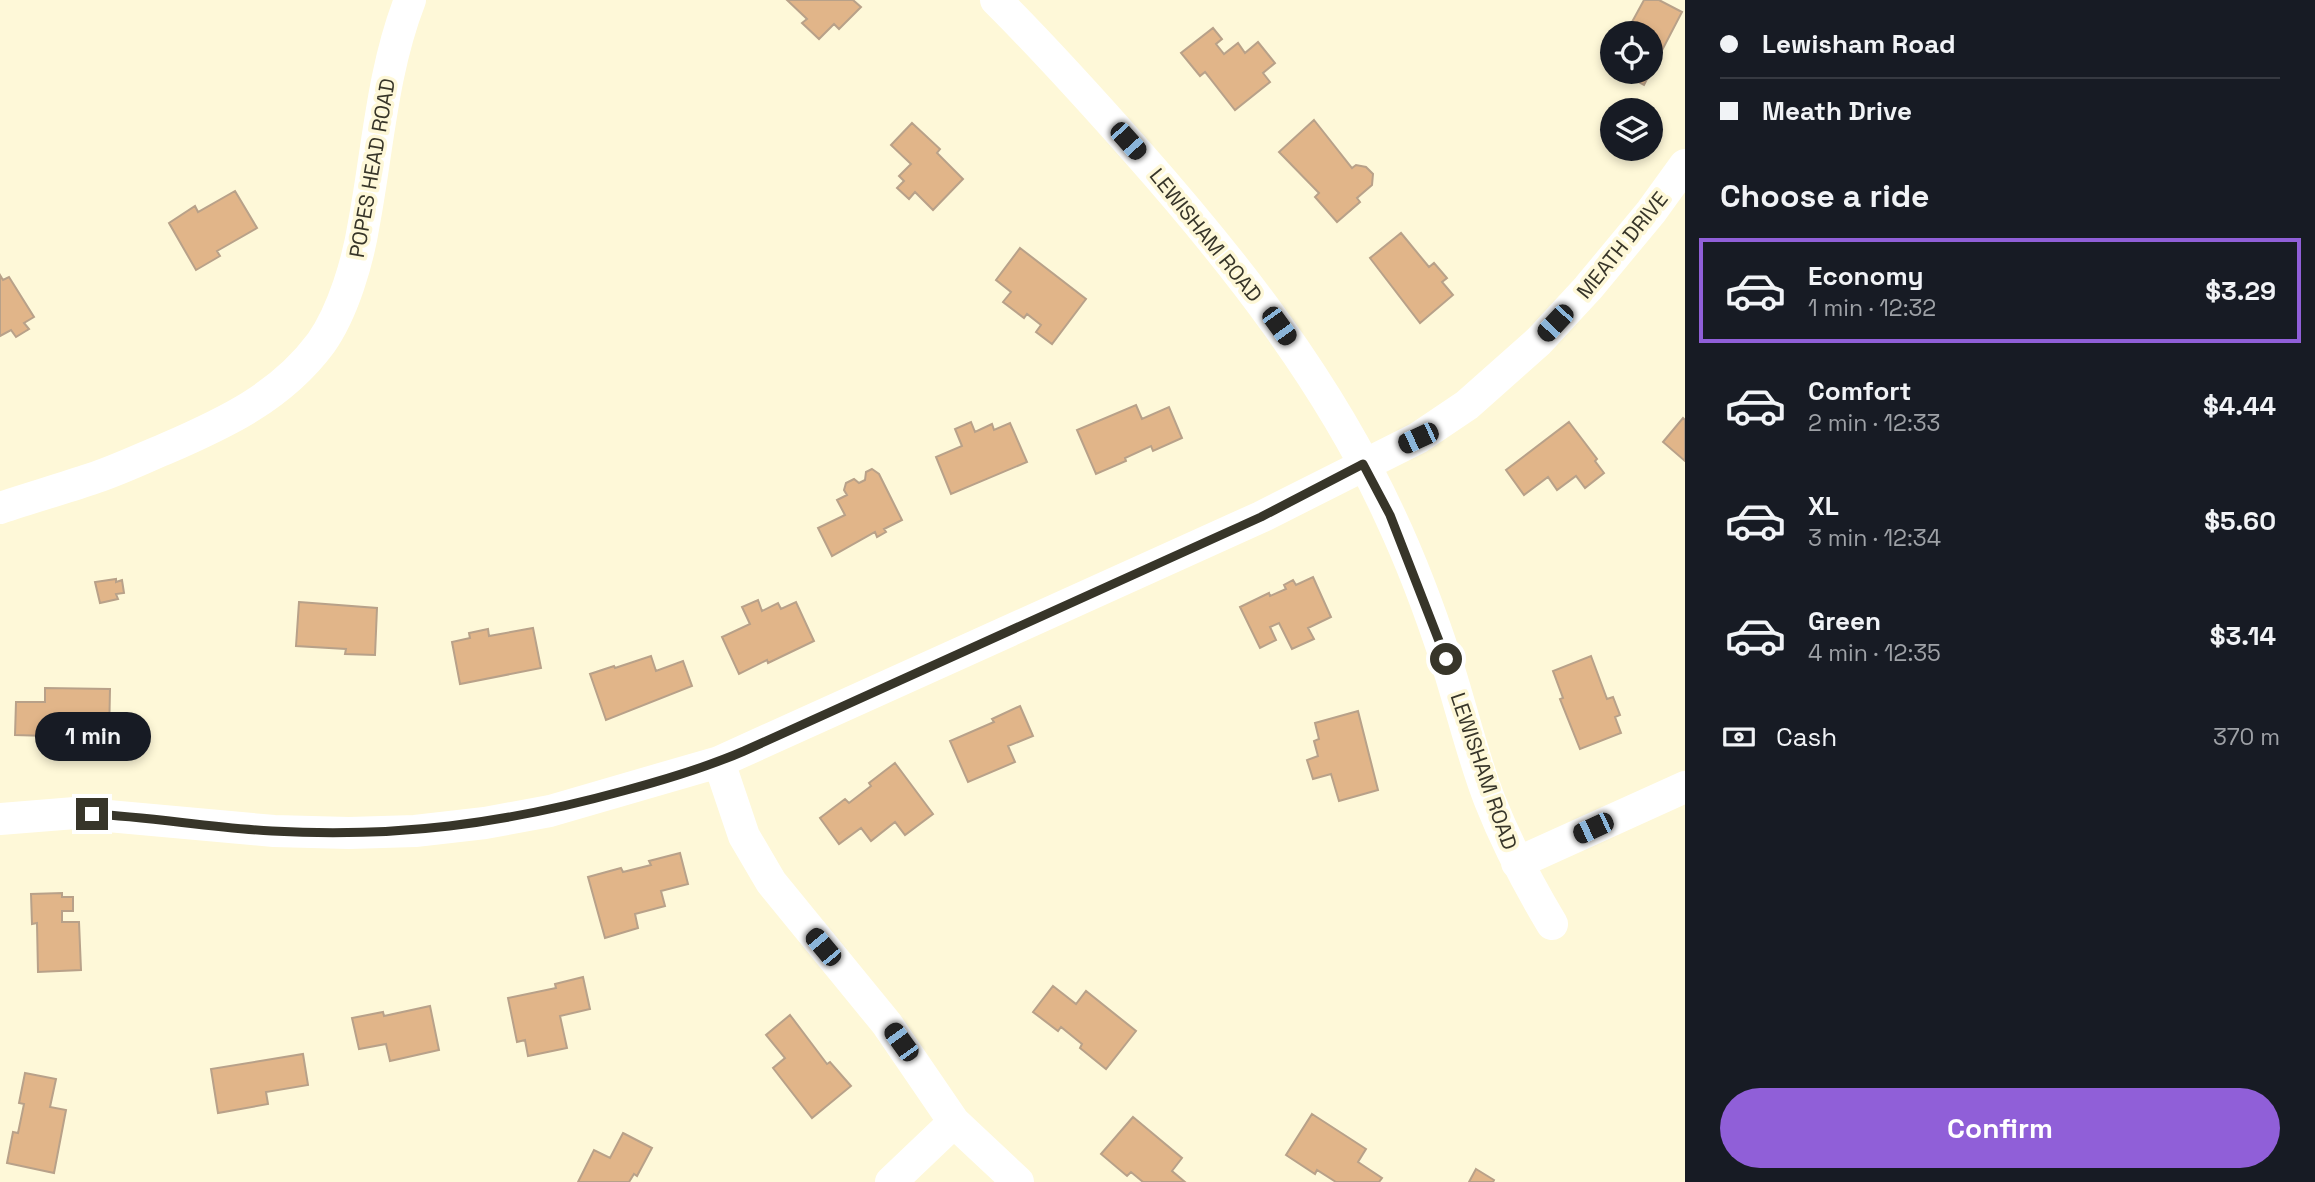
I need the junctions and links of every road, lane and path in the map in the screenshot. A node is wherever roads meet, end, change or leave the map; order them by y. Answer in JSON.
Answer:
{"nodes":[{"id":1,"x":410,"y":0,"type":"edge"},
{"id":2,"x":996,"y":0,"type":"edge"},
{"id":3,"x":1685,"y":165,"type":"edge"},
{"id":4,"x":1363,"y":464,"type":"junction"},
{"id":5,"x":0,"y":508,"type":"edge"},
{"id":6,"x":719,"y":762,"type":"junction"},
{"id":7,"x":1685,"y":787,"type":"edge"},
{"id":8,"x":0,"y":819,"type":"edge"},
{"id":9,"x":1517,"y":863,"type":"junction"},
{"id":10,"x":1552,"y":924,"type":"dead end"},
{"id":11,"x":954,"y":1122,"type":"junction"},
{"id":12,"x":891,"y":1182,"type":"edge"},
{"id":13,"x":1018,"y":1182,"type":"edge"}],
"edges":[{"from":1,"to":5,"type":"street","name":"POPES HEAD ROAD"},
{"from":2,"to":4,"type":"street","name":"LEWISHAM ROAD"},
{"from":3,"to":4,"type":"street","name":"MEATH DRIVE"},
{"from":4,"to":6,"type":"street","name":"MEATH DRIVE"},
{"from":4,"to":9,"type":"street","name":"LEWISHAM ROAD"},
{"from":6,"to":8,"type":"street","name":"MEATH DRIVE"},
{"from":6,"to":11,"type":"street"},
{"from":7,"to":9,"type":"street"},
{"from":9,"to":10,"type":"street","name":"LEWISHAM ROAD"},
{"from":11,"to":12,"type":"street"},
{"from":11,"to":13,"type":"street"}]}
